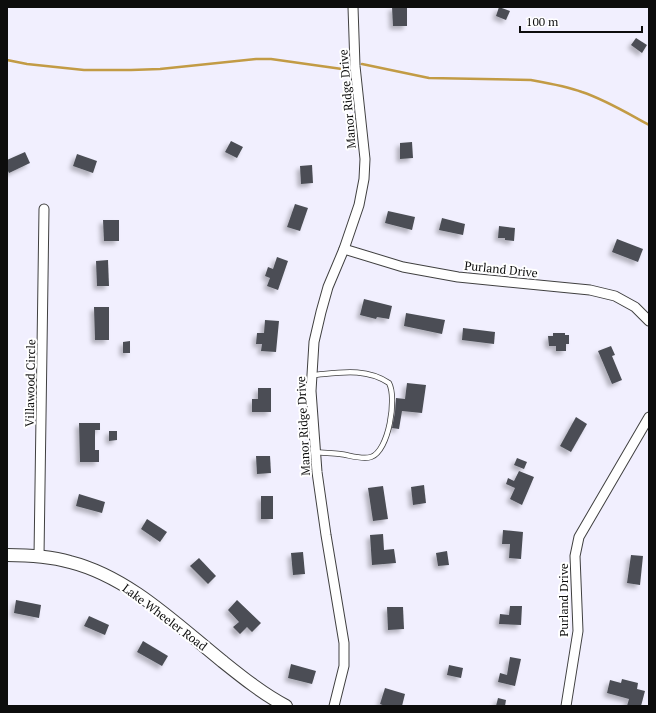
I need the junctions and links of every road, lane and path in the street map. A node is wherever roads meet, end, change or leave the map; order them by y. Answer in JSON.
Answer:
{"nodes":[{"id":1,"x":353,"y":7,"type":"edge"},
{"id":2,"x":44,"y":210,"type":"dead end"},
{"id":3,"x":344,"y":249,"type":"junction"},
{"id":4,"x":649,"y":321,"type":"edge"},
{"id":5,"x":312,"y":375,"type":"junction"},
{"id":6,"x":649,"y":417,"type":"edge"},
{"id":7,"x":315,"y":452,"type":"junction"},
{"id":8,"x":7,"y":555,"type":"edge"},
{"id":9,"x":39,"y":556,"type":"junction"},
{"id":10,"x":286,"y":706,"type":"edge"},
{"id":11,"x":334,"y":706,"type":"edge"},
{"id":12,"x":566,"y":706,"type":"edge"}],
"edges":[{"from":1,"to":3,"type":"street","name":"Manor Ridge Drive"},
{"from":2,"to":9,"type":"street","name":"Villawood Circle"},
{"from":3,"to":4,"type":"street","name":"Purland Drive"},
{"from":3,"to":5,"type":"street","name":"Manor Ridge Drive"},
{"from":5,"to":7,"type":"street","name":"Manor Ridge Drive"},
{"from":5,"to":7,"type":"lane"},
{"from":6,"to":12,"type":"street","name":"Purland Drive"},
{"from":7,"to":11,"type":"street","name":"Manor Ridge Drive"},
{"from":8,"to":9,"type":"street","name":"Lake Wheeler Road"},
{"from":9,"to":10,"type":"street","name":"Lake Wheeler Road"}]}
